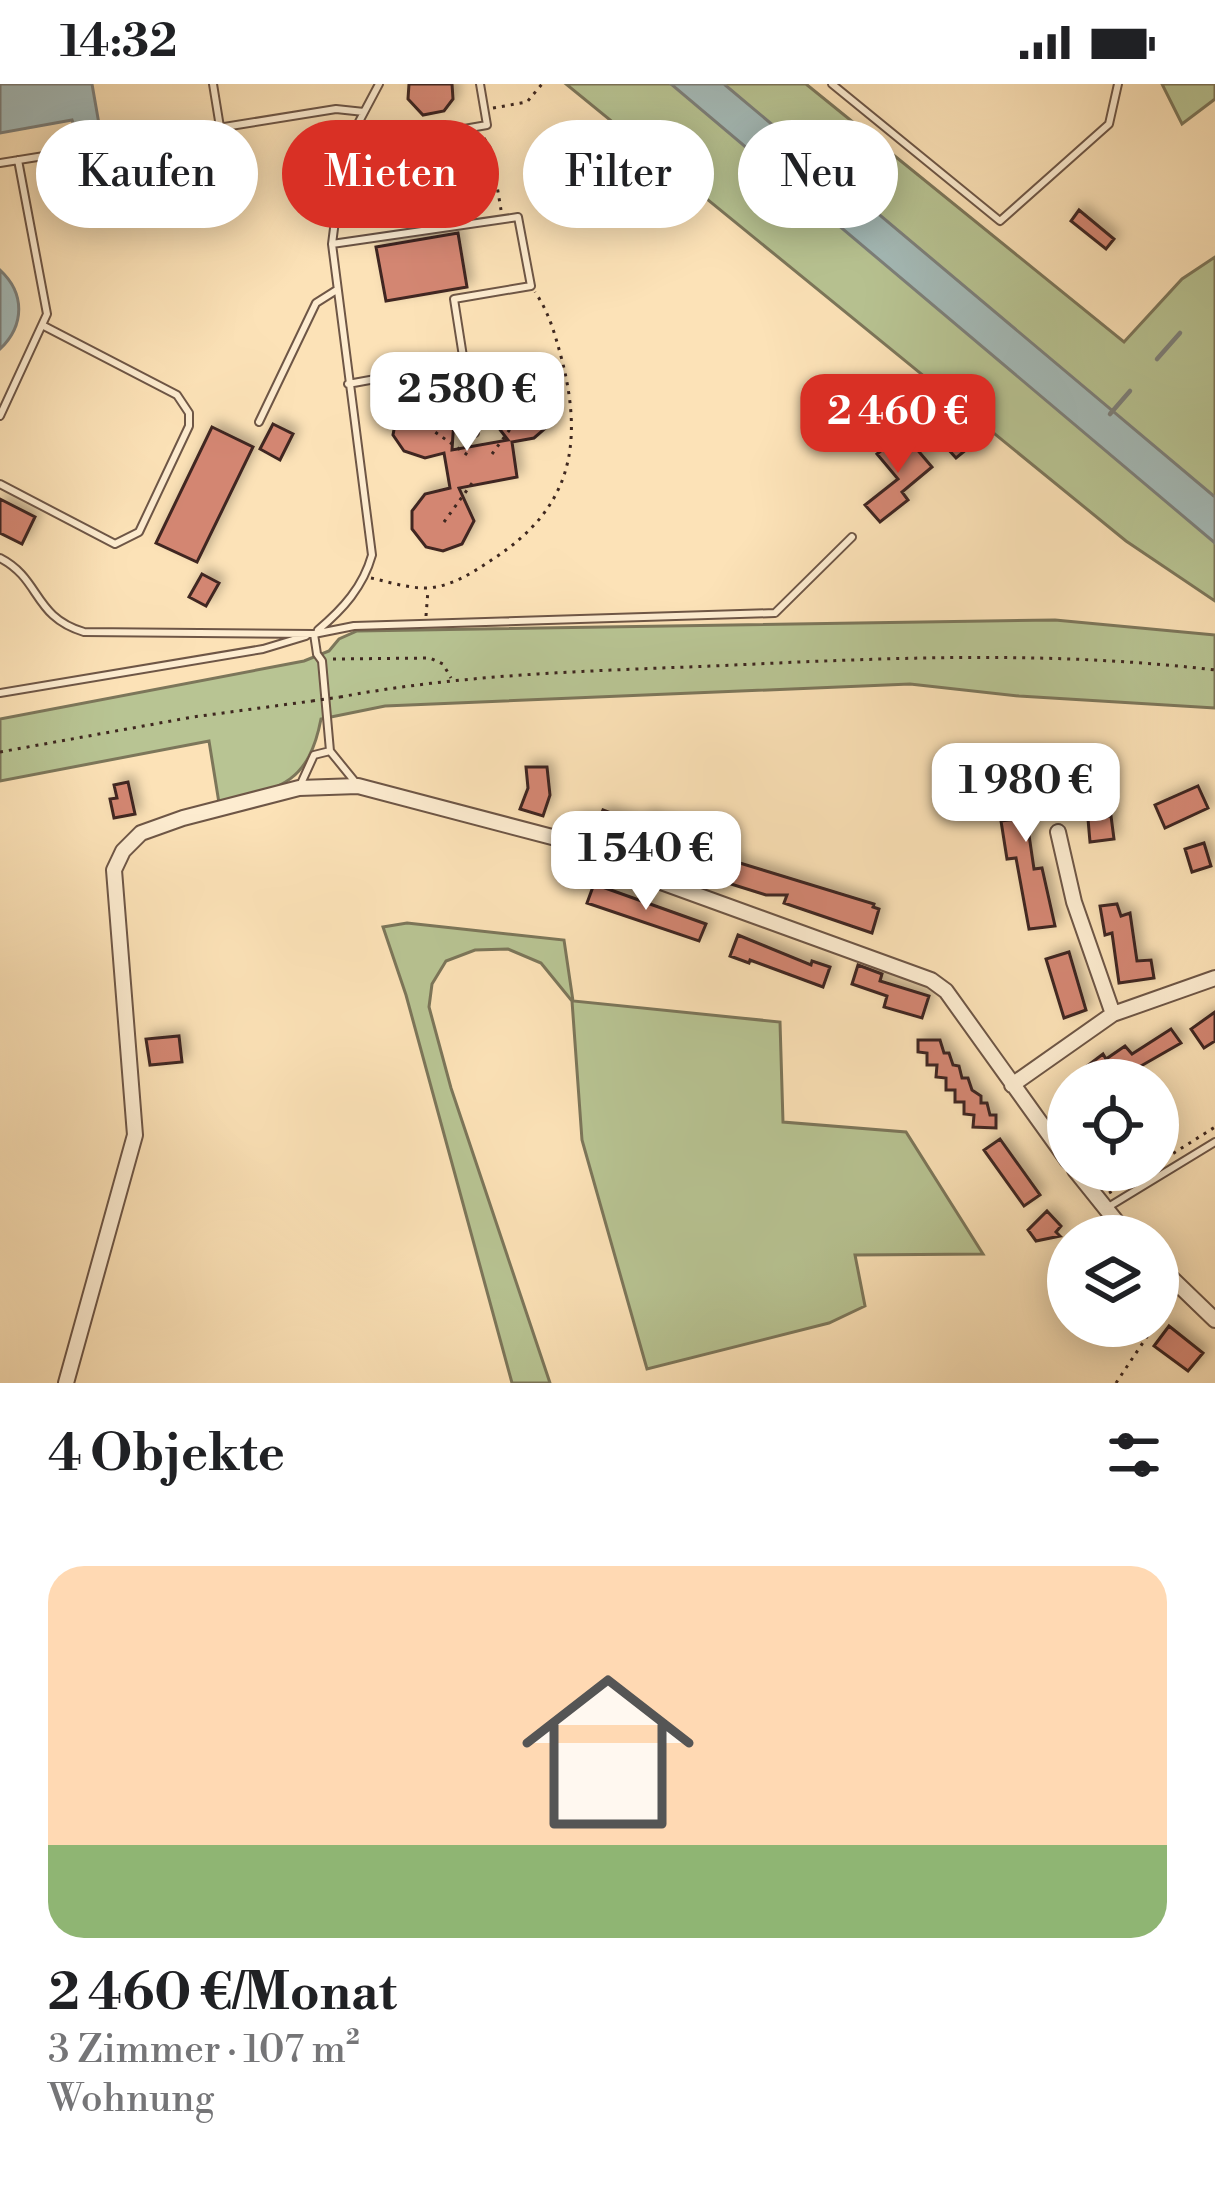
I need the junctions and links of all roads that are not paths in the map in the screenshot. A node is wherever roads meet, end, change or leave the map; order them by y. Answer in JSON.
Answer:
{"nodes":[{"id":1,"x":213,"y":84,"type":"edge"},
{"id":2,"x":379,"y":84,"type":"edge"},
{"id":3,"x":480,"y":84,"type":"edge"},
{"id":4,"x":832,"y":84,"type":"edge"},
{"id":5,"x":1118,"y":84,"type":"edge"},
{"id":6,"x":364,"y":112,"type":"junction"},
{"id":7,"x":219,"y":120,"type":"edge"},
{"id":8,"x":360,"y":120,"type":"edge"},
{"id":9,"x":486,"y":120,"type":"edge"},
{"id":10,"x":258,"y":121,"type":"edge"},
{"id":11,"x":36,"y":157,"type":"edge"},
{"id":12,"x":18,"y":160,"type":"junction"},
{"id":13,"x":0,"y":163,"type":"edge"},
{"id":14,"x":334,"y":228,"type":"edge"},
{"id":15,"x":332,"y":244,"type":"junction"},
{"id":16,"x":335,"y":291,"type":"junction"},
{"id":17,"x":42,"y":325,"type":"junction"},
{"id":18,"x":464,"y":363,"type":"junction"},
{"id":19,"x":348,"y":384,"type":"junction"},
{"id":20,"x":4,"y":398,"type":"edge"},
{"id":21,"x":0,"y":416,"type":"edge"},
{"id":22,"x":260,"y":422,"type":"dead end"},
{"id":23,"x":476,"y":433,"type":"dead end"},
{"id":24,"x":0,"y":484,"type":"edge"},
{"id":25,"x":852,"y":537,"type":"dead end"},
{"id":26,"x":0,"y":558,"type":"edge"},
{"id":27,"x":314,"y":634,"type":"junction"},
{"id":28,"x":0,"y":693,"type":"edge"},
{"id":29,"x":330,"y":751,"type":"junction"},
{"id":30,"x":358,"y":786,"type":"junction"},
{"id":31,"x":299,"y":788,"type":"junction"},
{"id":32,"x":1058,"y":832,"type":"dead end"},
{"id":33,"x":1215,"y":978,"type":"edge"},
{"id":34,"x":1113,"y":1014,"type":"junction"},
{"id":35,"x":1012,"y":1084,"type":"junction"},
{"id":36,"x":1047,"y":1132,"type":"edge"},
{"id":37,"x":1215,"y":1142,"type":"edge"},
{"id":38,"x":1091,"y":1191,"type":"edge"},
{"id":39,"x":1101,"y":1205,"type":"junction"},
{"id":40,"x":1110,"y":1215,"type":"edge"},
{"id":41,"x":1179,"y":1285,"type":"edge"},
{"id":42,"x":1215,"y":1320,"type":"edge"},
{"id":43,"x":66,"y":1383,"type":"edge"}],
"edges":[{"from":1,"to":7,"type":"lane"},
{"from":2,"to":6,"type":"lane"},
{"from":3,"to":9,"type":"lane"},
{"from":4,"to":5,"type":"lane"},
{"from":6,"to":8,"type":"lane"},
{"from":6,"to":10,"type":"lane"},
{"from":11,"to":12,"type":"lane"},
{"from":12,"to":13,"type":"lane"},
{"from":12,"to":17,"type":"lane"},
{"from":14,"to":15,"type":"lane"},
{"from":15,"to":16,"type":"lane"},
{"from":15,"to":18,"type":"lane"},
{"from":16,"to":19,"type":"lane"},
{"from":16,"to":22,"type":"lane"},
{"from":17,"to":20,"type":"lane"},
{"from":17,"to":24,"type":"lane"},
{"from":18,"to":19,"type":"lane"},
{"from":18,"to":23,"type":"lane"},
{"from":19,"to":27,"type":"lane"},
{"from":20,"to":21,"type":"lane"},
{"from":25,"to":27,"type":"lane"},
{"from":26,"to":27,"type":"lane"},
{"from":27,"to":28,"type":"lane"},
{"from":27,"to":29,"type":"lane"},
{"from":29,"to":30,"type":"lane"},
{"from":29,"to":31,"type":"lane"},
{"from":30,"to":31,"type":"street"},
{"from":30,"to":35,"type":"street"},
{"from":31,"to":43,"type":"street"},
{"from":32,"to":34,"type":"street"},
{"from":33,"to":34,"type":"street"},
{"from":34,"to":35,"type":"street"},
{"from":35,"to":36,"type":"street"},
{"from":37,"to":39,"type":"lane"},
{"from":38,"to":39,"type":"street"},
{"from":39,"to":40,"type":"street"},
{"from":41,"to":42,"type":"street"}]}
